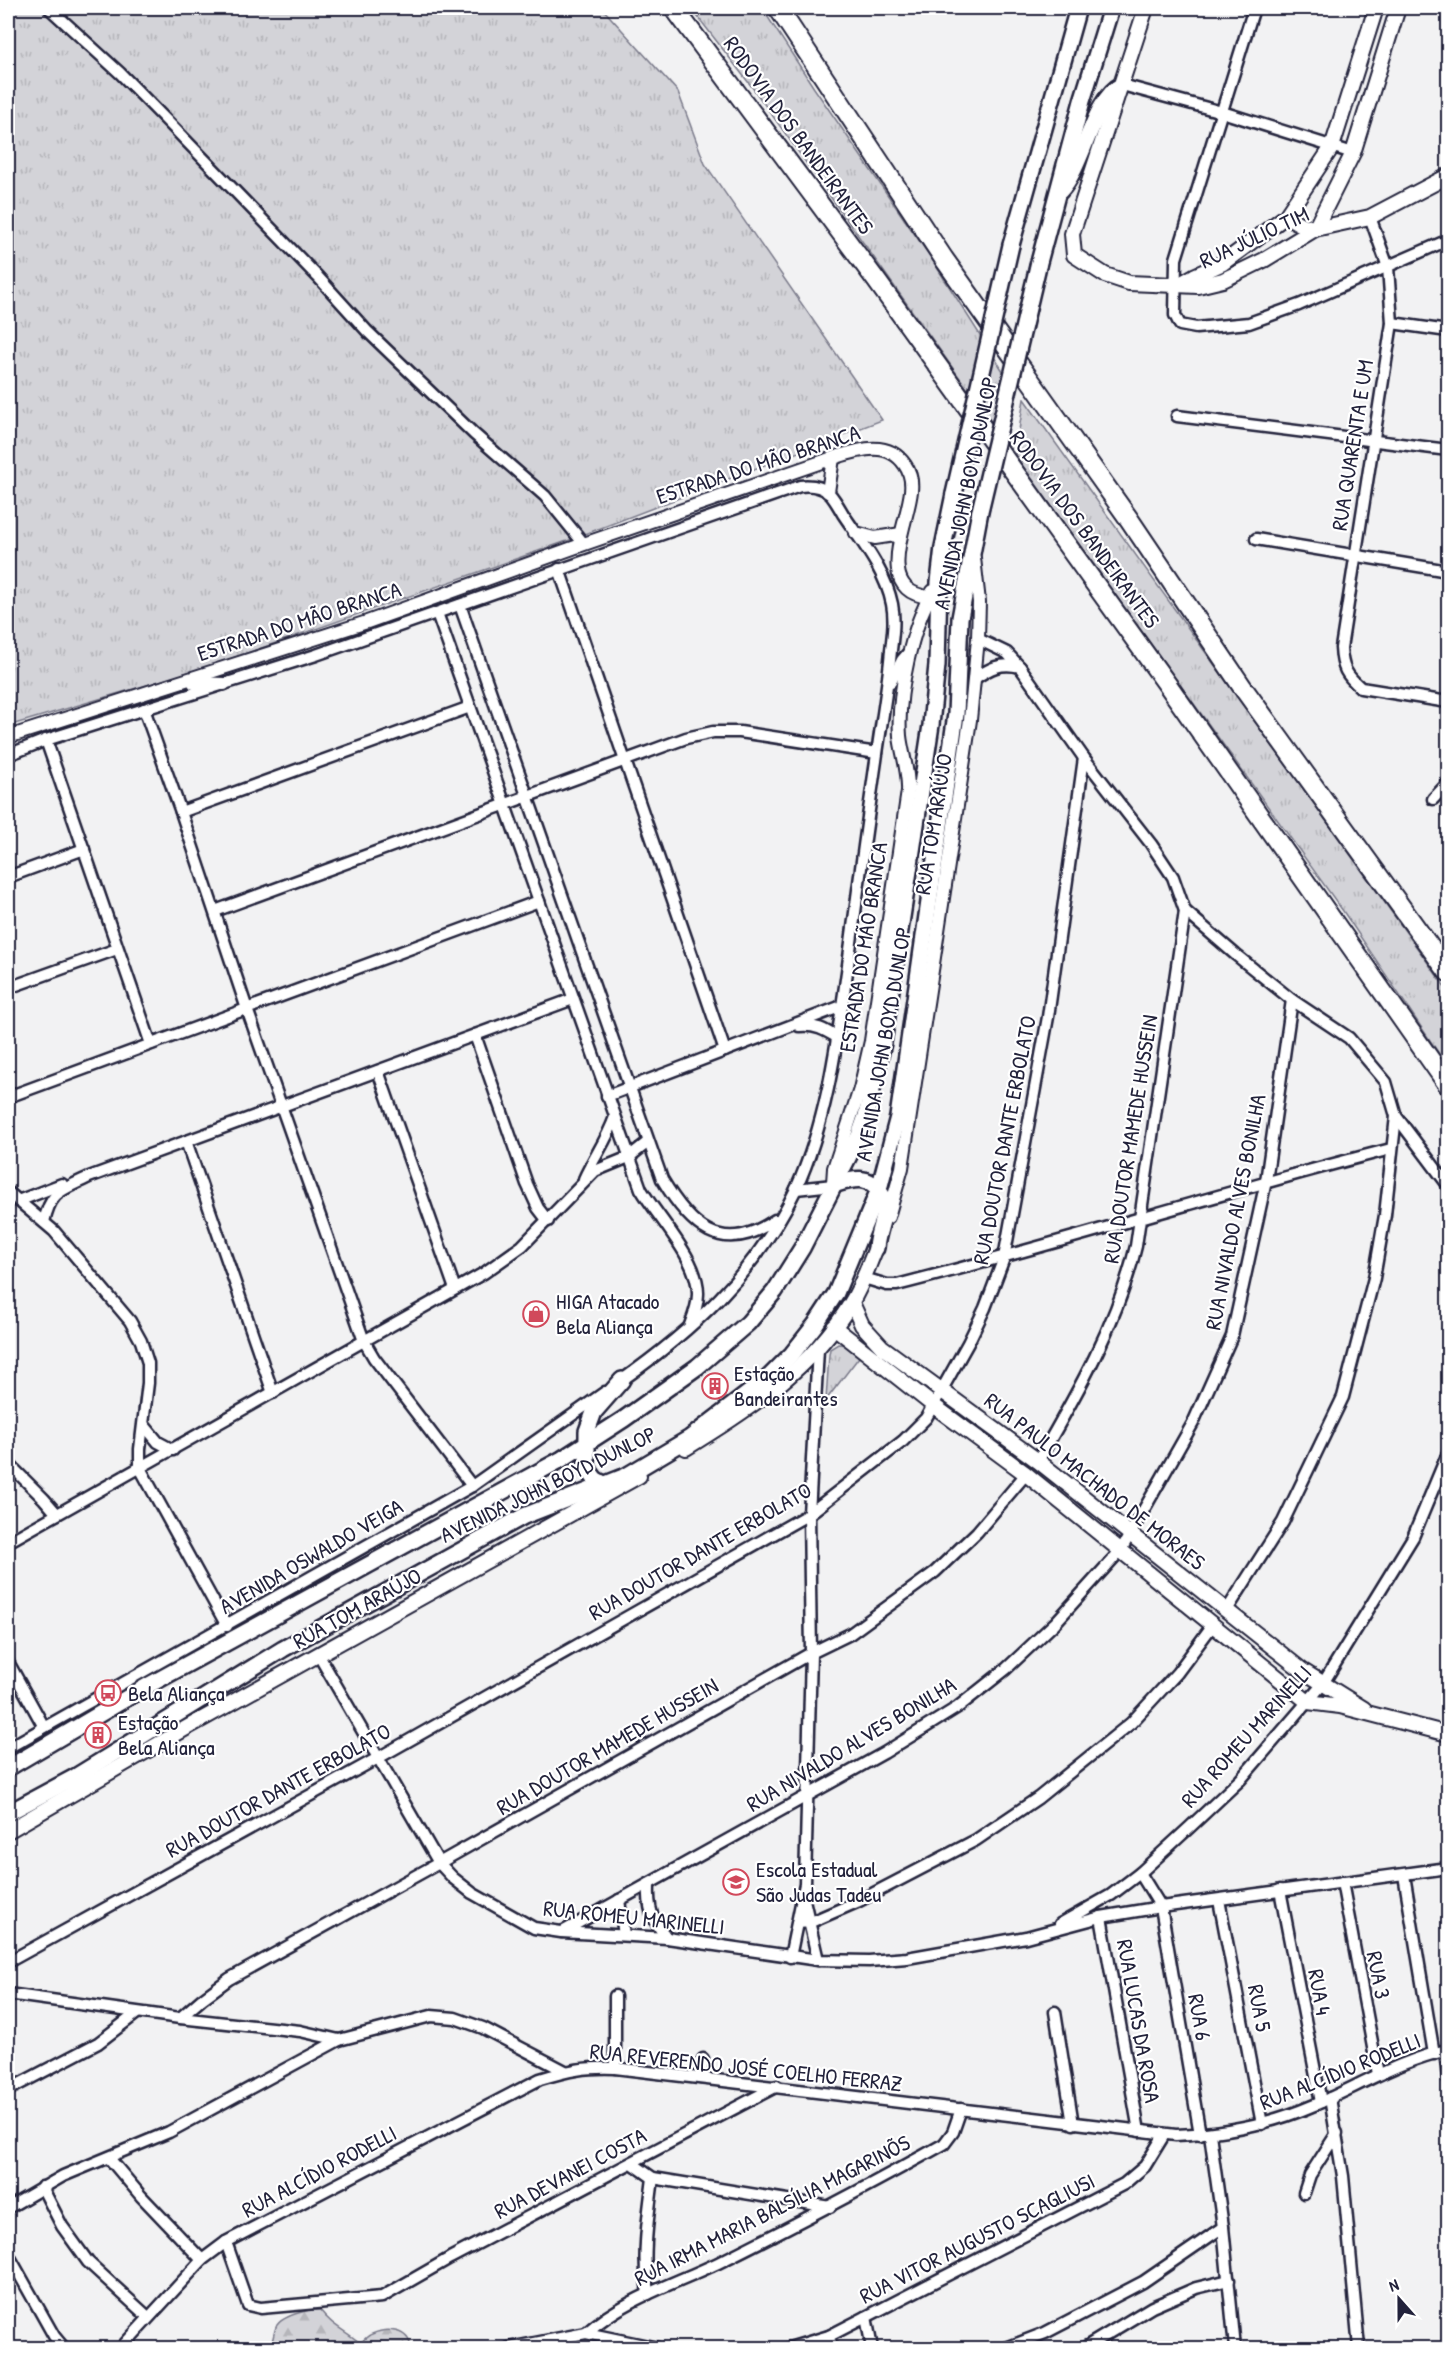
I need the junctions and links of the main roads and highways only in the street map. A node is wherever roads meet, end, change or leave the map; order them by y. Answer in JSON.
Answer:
{"nodes":[{"id":1,"x":674,"y":8,"type":"edge"},
{"id":2,"x":778,"y":8,"type":"edge"},
{"id":3,"x":1078,"y":8,"type":"edge"},
{"id":4,"x":1111,"y":8,"type":"edge"},
{"id":5,"x":1146,"y":8,"type":"edge"},
{"id":6,"x":1376,"y":8,"type":"edge"},
{"id":7,"x":1398,"y":8,"type":"edge"},
{"id":8,"x":1122,"y":86,"type":"junction"},
{"id":9,"x":1449,"y":176,"type":"edge"},
{"id":10,"x":1056,"y":196,"type":"junction"},
{"id":11,"x":1286,"y":216,"type":"junction"},
{"id":12,"x":1315,"y":229,"type":"junction"},
{"id":13,"x":1176,"y":286,"type":"junction"},
{"id":14,"x":1449,"y":972,"type":"edge"},
{"id":15,"x":1449,"y":1085,"type":"edge"},
{"id":16,"x":833,"y":1185,"type":"junction"},
{"id":17,"x":879,"y":1189,"type":"junction"},
{"id":18,"x":876,"y":1248,"type":"joint"},
{"id":19,"x":852,"y":1303,"type":"junction"},
{"id":20,"x":834,"y":1327,"type":"junction"},
{"id":21,"x":622,"y":1380,"type":"road end"},
{"id":22,"x":709,"y":1429,"type":"junction"},
{"id":23,"x":586,"y":1444,"type":"junction"},
{"id":24,"x":634,"y":1475,"type":"junction"},
{"id":25,"x":605,"y":1485,"type":"junction"},
{"id":26,"x":1377,"y":1717,"type":"junction"},
{"id":27,"x":1449,"y":1734,"type":"edge"},
{"id":28,"x":8,"y":1768,"type":"edge"},
{"id":29,"x":8,"y":1813,"type":"edge"},
{"id":30,"x":8,"y":1831,"type":"edge"}],
"edges":[{"from":1,"to":15,"type":"highway","name":"RODOVIA DOS BANDEIRANTES"},
{"from":2,"to":14,"type":"highway","name":"RODOVIA DOS BANDEIRANTES"},
{"from":3,"to":16,"type":"main road","name":"AVENIDA JOHN BOYD DUNLOP","bridge":true},
{"from":4,"to":10,"type":"main road","name":"AVENIDA JOHN BOYD DUNLOP"},
{"from":5,"to":8,"type":"main road"},
{"from":6,"to":11,"type":"main road"},
{"from":7,"to":12,"type":"main road"},
{"from":8,"to":10,"type":"main road"},
{"from":8,"to":13,"type":"main road","name":"RUA JÚLIO TIM"},
{"from":9,"to":12,"type":"main road","name":"RUA JÚLIO TIM"},
{"from":10,"to":17,"type":"main road","name":"AVENIDA JOHN BOYD DUNLOP","bridge":true},
{"from":11,"to":12,"type":"main road"},
{"from":11,"to":13,"type":"main road"},
{"from":12,"to":13,"type":"main road","name":"RUA JÚLIO TIM"},
{"from":16,"to":17,"type":"main road"},
{"from":16,"to":23,"type":"main road","name":"AVENIDA JOHN BOYD DUNLOP"},
{"from":17,"to":18,"type":"main road"},
{"from":17,"to":22,"type":"main road","name":"AVENIDA JOHN BOYD DUNLOP"},
{"from":18,"to":19,"type":"main road"},
{"from":19,"to":20,"type":"main road"},
{"from":19,"to":26,"type":"main road","name":"RUA PAULO MACHADO DE MORAES"},
{"from":20,"to":22,"type":"main road"},
{"from":20,"to":26,"type":"main road","name":"RUA PAULO MACHADO DE MORAES"},
{"from":21,"to":23,"type":"main road"},
{"from":22,"to":24,"type":"main road","name":"AVENIDA JOHN BOYD DUNLOP"},
{"from":23,"to":25,"type":"main road"},
{"from":23,"to":28,"type":"main road","name":"AVENIDA JOHN BOYD DUNLOP"},
{"from":24,"to":25,"type":"main road","name":"AVENIDA JOHN BOYD DUNLOP"},
{"from":24,"to":30,"type":"main road","name":"RUA TOM ARAÚJO"},
{"from":25,"to":29,"type":"main road","name":"AVENIDA JOHN BOYD DUNLOP"},
{"from":26,"to":27,"type":"main road"}]}
